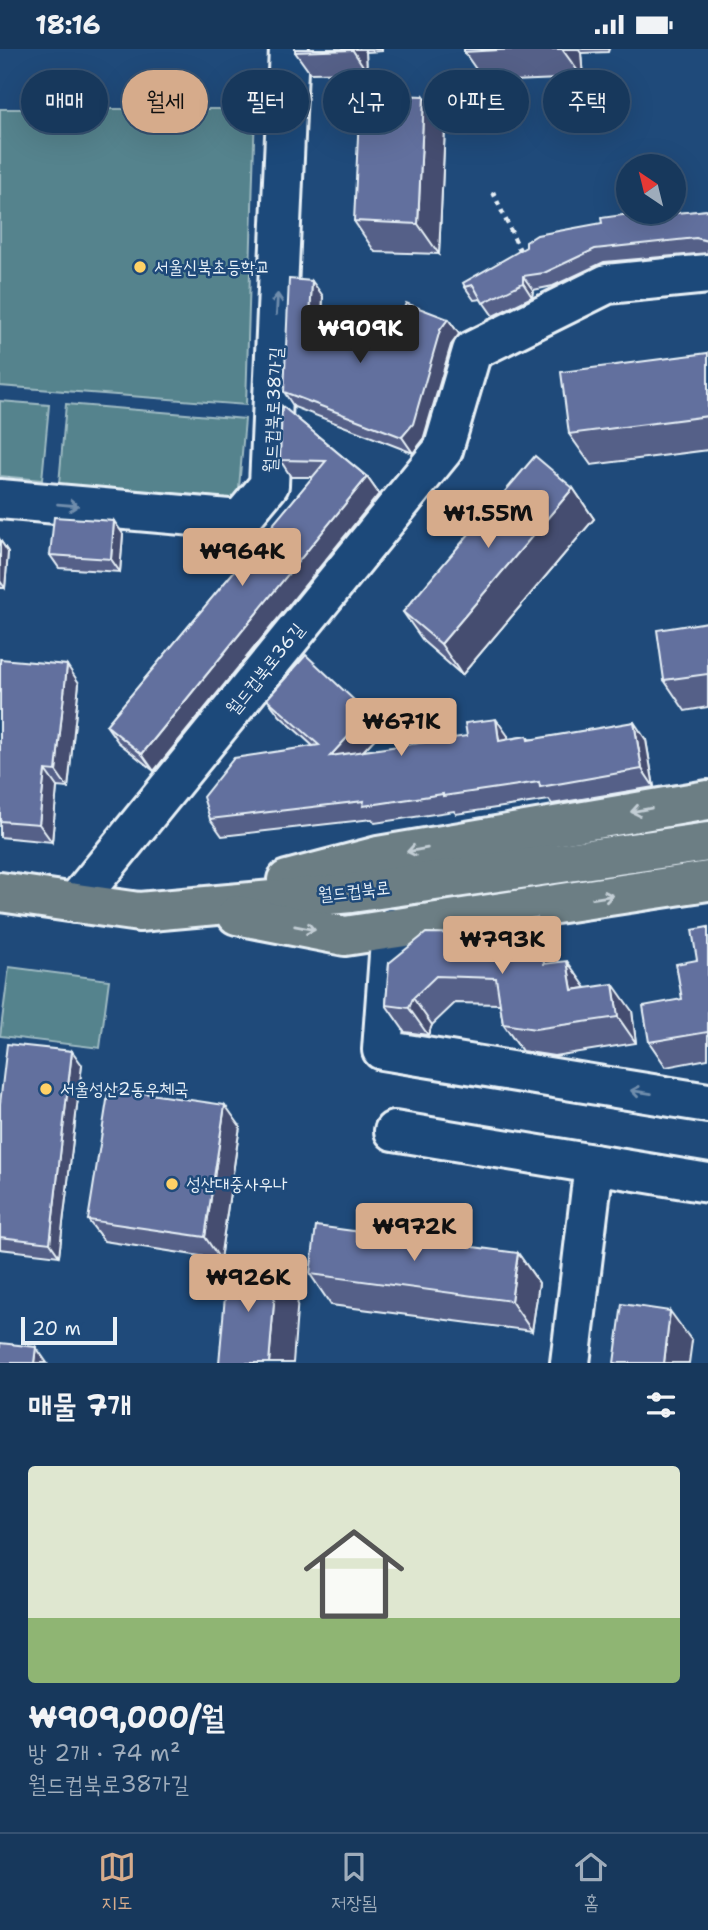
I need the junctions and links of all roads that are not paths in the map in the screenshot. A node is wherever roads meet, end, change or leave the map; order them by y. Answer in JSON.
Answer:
{"nodes":[{"id":1,"x":289,"y":49,"type":"edge"},
{"id":2,"x":708,"y":274,"type":"edge"},
{"id":3,"x":0,"y":499,"type":"edge"},
{"id":4,"x":708,"y":800,"type":"edge"},
{"id":5,"x":708,"y":842,"type":"edge"},
{"id":6,"x":708,"y":881,"type":"edge"},
{"id":7,"x":0,"y":892,"type":"edge"},
{"id":8,"x":75,"y":903,"type":"junction"},
{"id":9,"x":190,"y":905,"type":"junction"},
{"id":10,"x":391,"y":928,"type":"junction"},
{"id":11,"x":708,"y":1104,"type":"edge"},
{"id":12,"x":394,"y":1131,"type":"dead end"},
{"id":13,"x":594,"y":1164,"type":"junction"},
{"id":14,"x":708,"y":1183,"type":"edge"},
{"id":15,"x":570,"y":1363,"type":"edge"}],
"edges":[{"from":3,"to":1,"type":"street","name":"월드컵북로38가길","one_way":true},
{"from":2,"to":8,"type":"street","name":"월드컵북로36길"},
{"from":4,"to":9,"type":"main road","one_way":true},
{"from":5,"to":9,"type":"main road","name":"월드컵북로"},
{"from":10,"to":6,"type":"main road","one_way":true},
{"from":7,"to":8,"type":"main road","name":"월드컵북로"},
{"from":8,"to":9,"type":"main road","name":"월드컵북로"},
{"from":9,"to":10,"type":"main road","one_way":true},
{"from":11,"to":10,"type":"street","one_way":true},
{"from":12,"to":13,"type":"street"},
{"from":13,"to":14,"type":"street"},
{"from":13,"to":15,"type":"street"}]}
